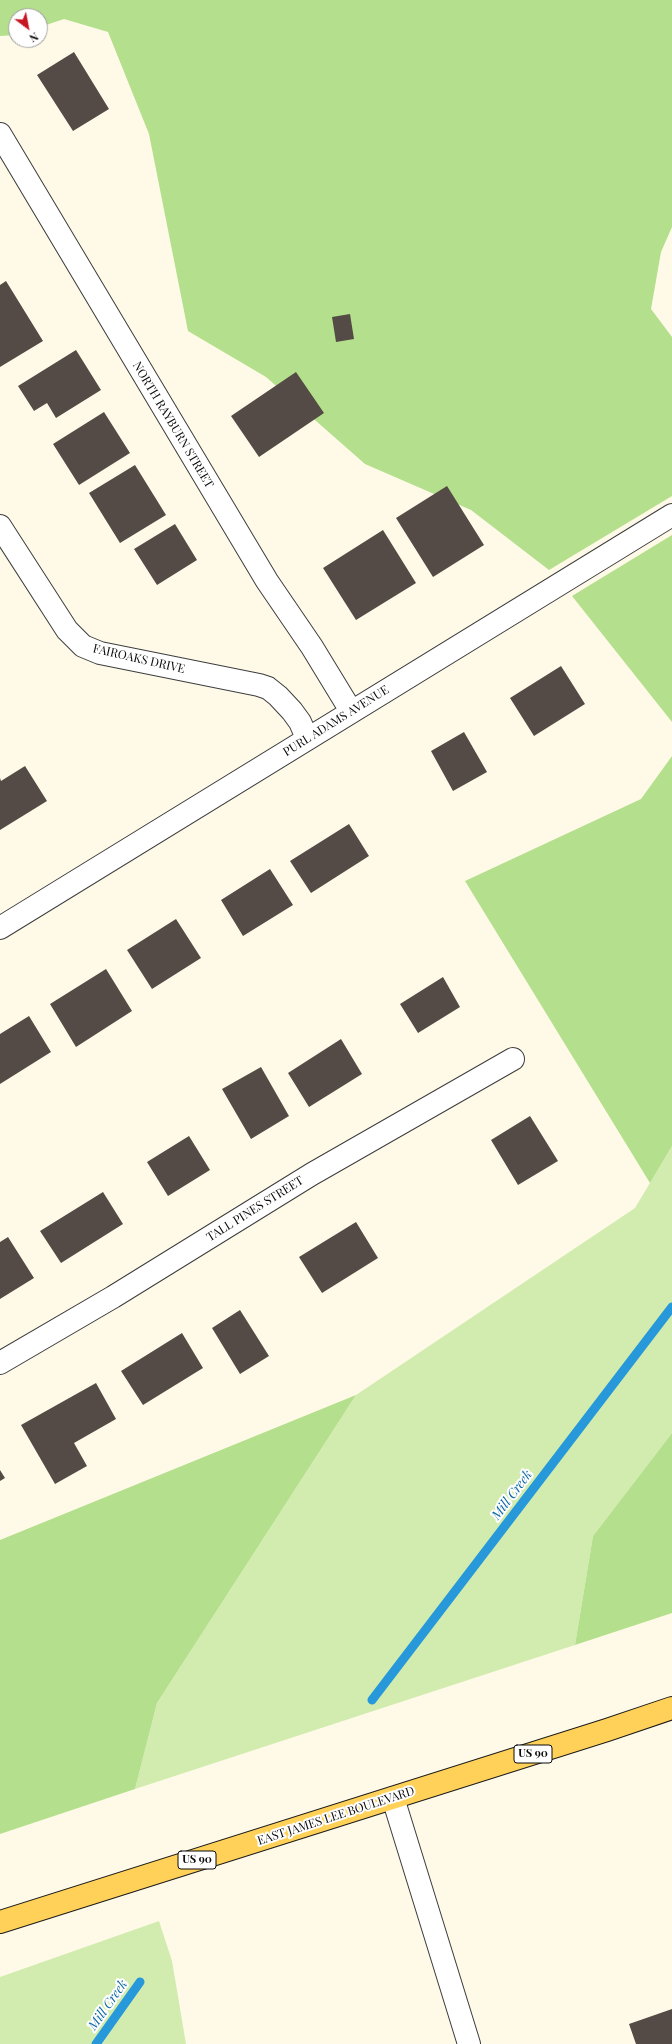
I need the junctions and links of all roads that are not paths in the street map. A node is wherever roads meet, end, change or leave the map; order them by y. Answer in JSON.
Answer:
{"nodes":[{"id":1,"x":0,"y":134,"type":"edge"},
{"id":2,"x":672,"y":515,"type":"edge"},
{"id":3,"x":0,"y":526,"type":"edge"},
{"id":4,"x":351,"y":711,"type":"junction"},
{"id":5,"x":303,"y":730,"type":"junction"},
{"id":6,"x":0,"y":928,"type":"edge"},
{"id":7,"x":513,"y":1059,"type":"dead end"},
{"id":8,"x":0,"y":1363,"type":"edge"},
{"id":9,"x":672,"y":1708,"type":"edge"},
{"id":10,"x":393,"y":1798,"type":"junction"},
{"id":11,"x":0,"y":1922,"type":"edge"},
{"id":12,"x":469,"y":2044,"type":"edge"}],
"edges":[{"from":1,"to":4,"type":"street","name":"NORTH RAYBURN STREET"},
{"from":2,"to":4,"type":"street","name":"PURL ADAMS AVENUE"},
{"from":3,"to":5,"type":"street","name":"FAIROAKS DRIVE"},
{"from":4,"to":5,"type":"street","name":"PURL ADAMS AVENUE"},
{"from":5,"to":6,"type":"street","name":"PURL ADAMS AVENUE"},
{"from":7,"to":8,"type":"street","name":"TALL PINES STREET"},
{"from":9,"to":10,"type":"main road","name":"EAST JAMES LEE BOULEVARD","number":"US 90"},
{"from":10,"to":11,"type":"main road","name":"EAST JAMES LEE BOULEVARD","number":"US 90"},
{"from":10,"to":12,"type":"street"}]}
